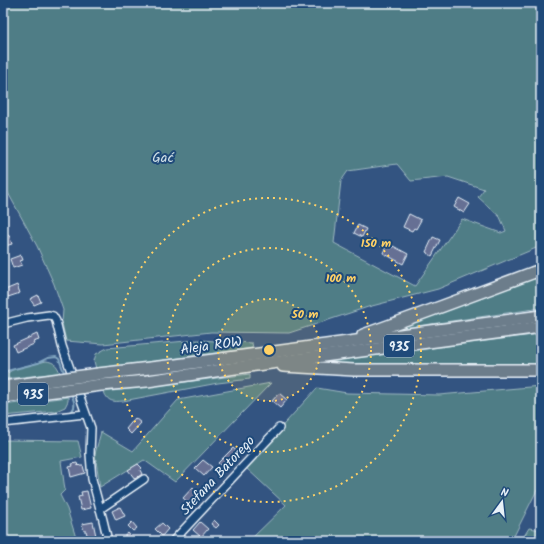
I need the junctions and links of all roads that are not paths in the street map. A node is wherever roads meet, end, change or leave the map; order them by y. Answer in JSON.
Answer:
{"nodes":[{"id":1,"x":541,"y":270,"type":"edge"},
{"id":2,"x":541,"y":316,"type":"edge"},
{"id":3,"x":3,"y":324,"type":"edge"},
{"id":4,"x":541,"y":327,"type":"edge"},
{"id":5,"x":343,"y":342,"type":"junction"},
{"id":6,"x":256,"y":365,"type":"junction"},
{"id":7,"x":541,"y":370,"type":"edge"},
{"id":8,"x":100,"y":380,"type":"junction"},
{"id":9,"x":62,"y":385,"type":"junction"},
{"id":10,"x":3,"y":387,"type":"edge"},
{"id":11,"x":3,"y":397,"type":"edge"},
{"id":12,"x":86,"y":414,"type":"junction"},
{"id":13,"x":3,"y":423,"type":"edge"},
{"id":14,"x":279,"y":428,"type":"dead end"},
{"id":15,"x":144,"y":479,"type":"dead end"},
{"id":16,"x":100,"y":509,"type":"junction"},
{"id":17,"x":108,"y":541,"type":"edge"},
{"id":18,"x":173,"y":541,"type":"edge"}],
"edges":[{"from":1,"to":5,"type":"main road"},
{"from":2,"to":5,"type":"main road","name":"Aleja ROW","number":"935"},
{"from":3,"to":12,"type":"street"},
{"from":4,"to":6,"type":"main road","name":"Aleja ROW","number":"935"},
{"from":5,"to":8,"type":"main road","name":"Aleja ROW","number":"935"},
{"from":6,"to":7,"type":"main road"},
{"from":6,"to":8,"type":"main road","name":"Aleja ROW","number":"935"},
{"from":8,"to":9,"type":"main road","name":"Aleja ROW","number":"935","bridge":true},
{"from":9,"to":10,"type":"main road","name":"Aleja ROW","number":"935"},
{"from":9,"to":11,"type":"main road","name":"Aleja ROW","number":"935"},
{"from":12,"to":13,"type":"street"},
{"from":12,"to":16,"type":"street"},
{"from":14,"to":18,"type":"street","name":"Stefana Batorego"},
{"from":15,"to":16,"type":"street"},
{"from":16,"to":17,"type":"street"}]}
